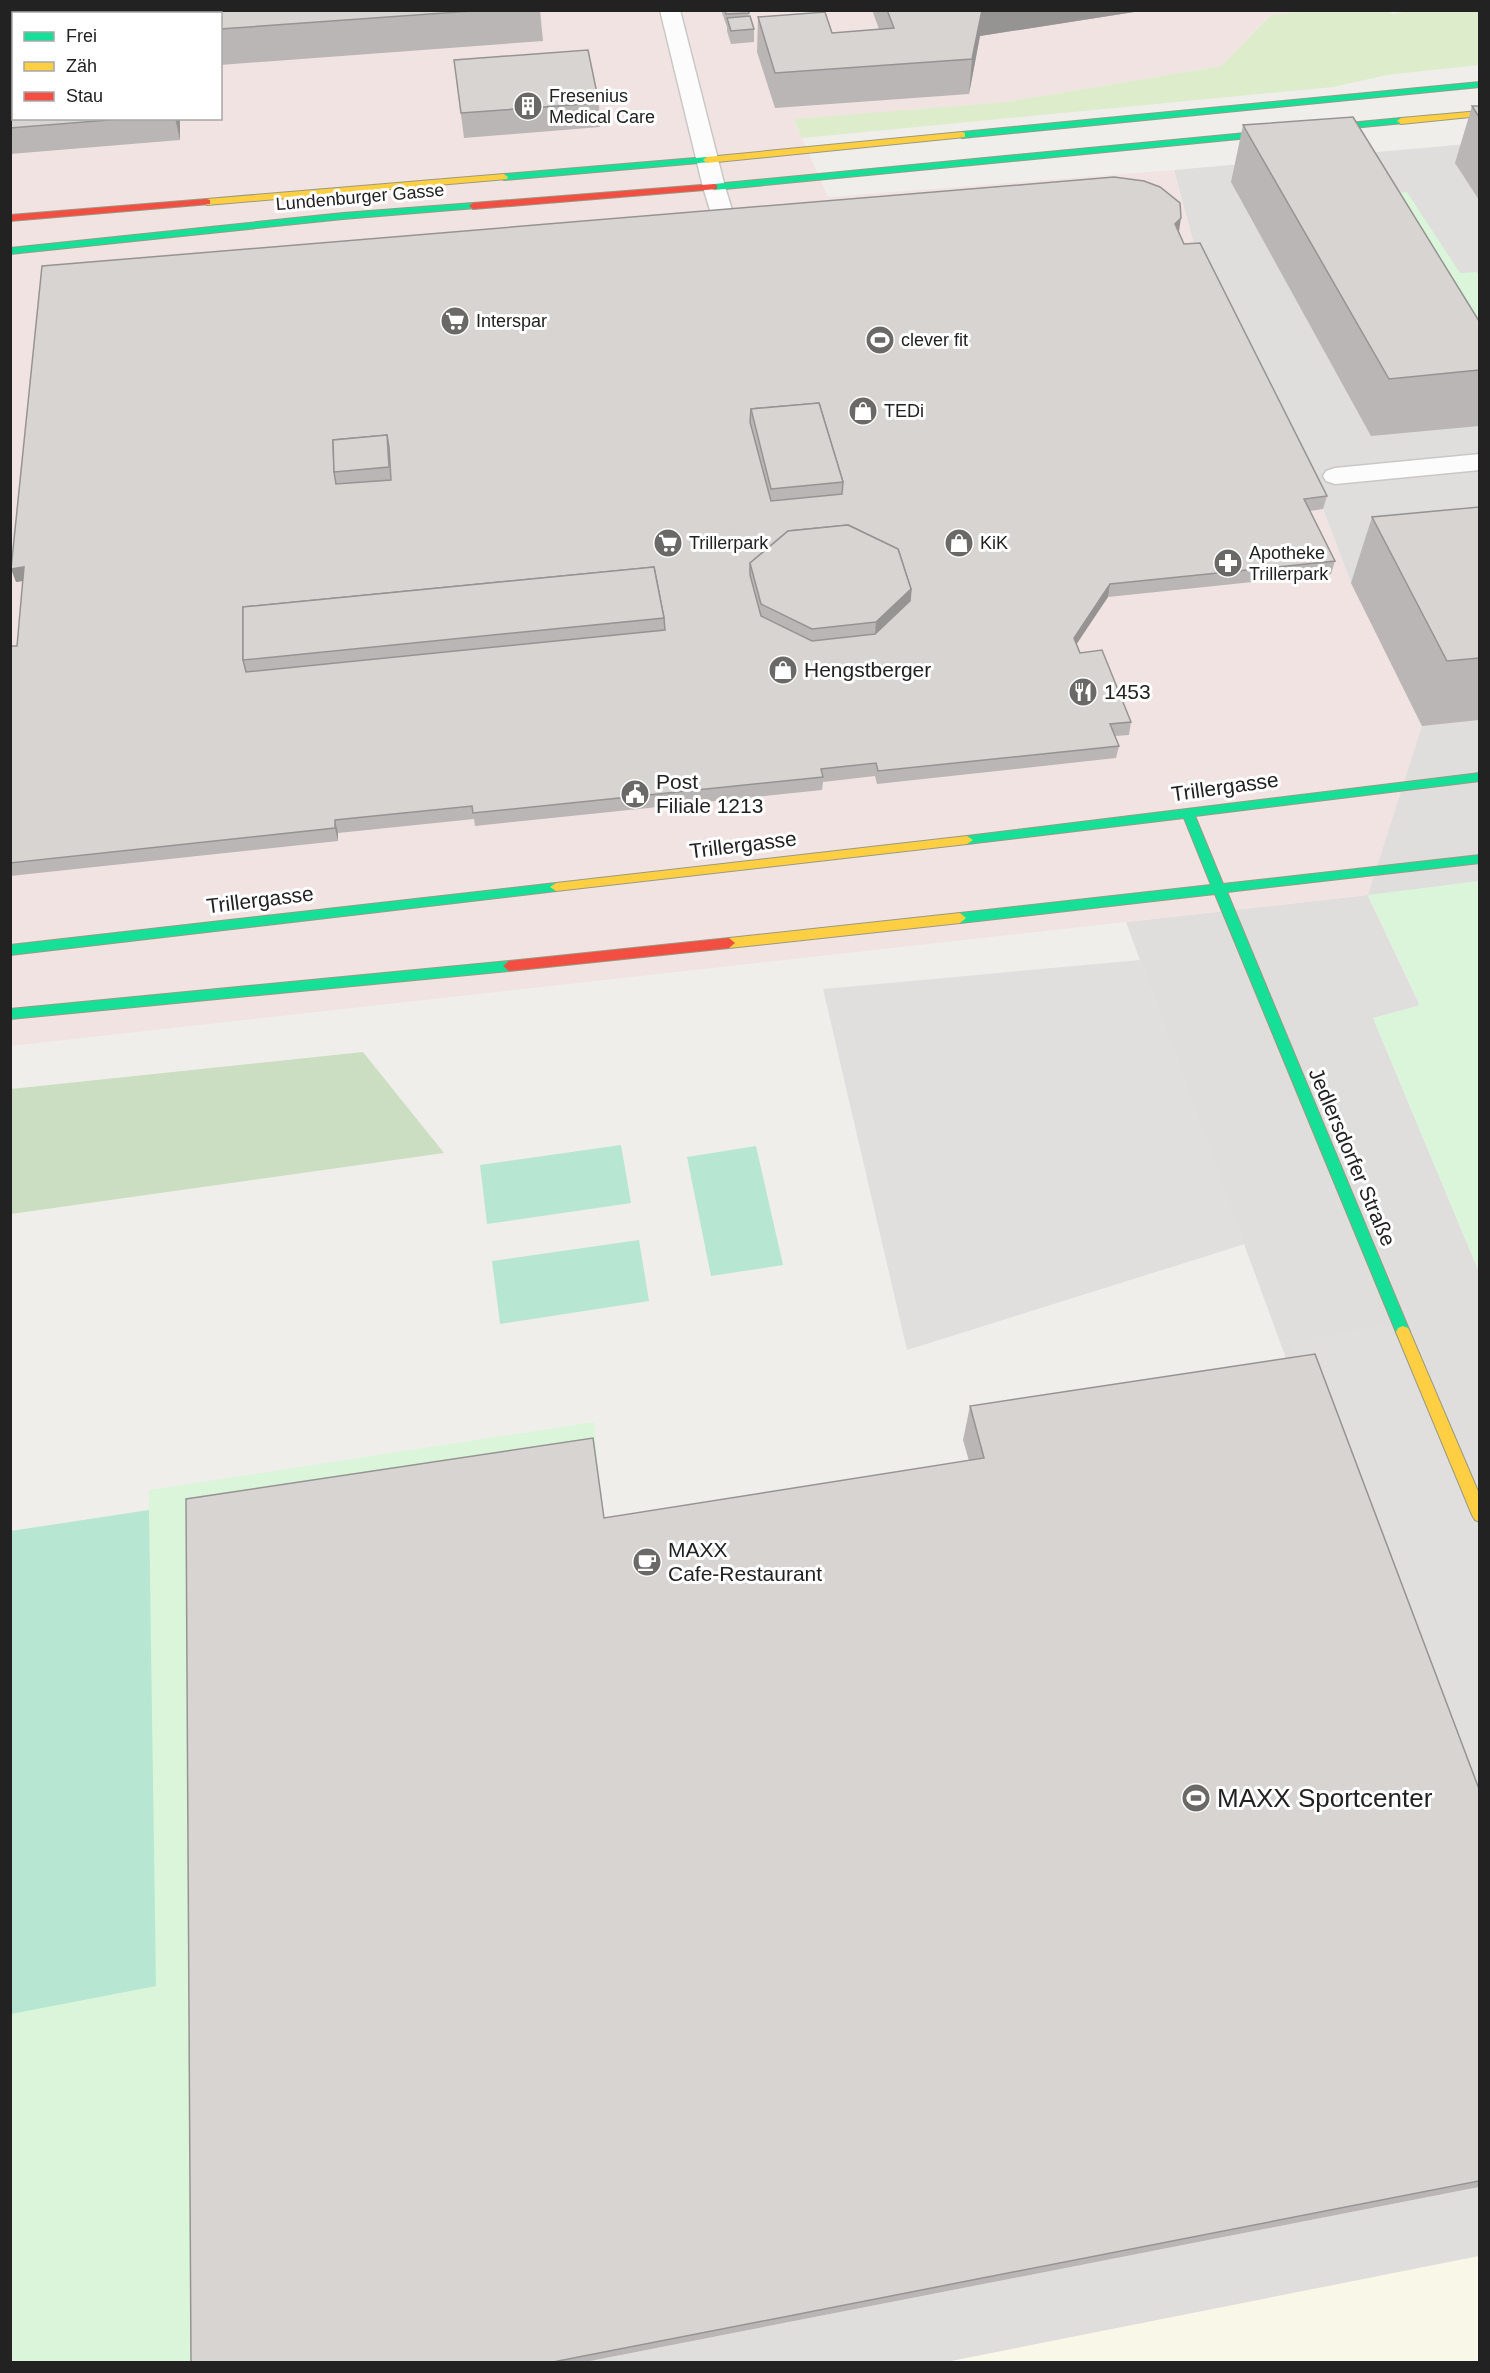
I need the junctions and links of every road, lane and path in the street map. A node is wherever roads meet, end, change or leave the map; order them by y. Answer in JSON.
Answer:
{"nodes":[{"id":1,"x":670,"y":10,"type":"edge"},
{"id":2,"x":1479,"y":84,"type":"edge"},
{"id":3,"x":1479,"y":113,"type":"edge"},
{"id":4,"x":707,"y":160,"type":"junction"},
{"id":5,"x":714,"y":187,"type":"junction"},
{"id":6,"x":10,"y":218,"type":"edge"},
{"id":7,"x":725,"y":223,"type":"edge"},
{"id":8,"x":10,"y":250,"type":"edge"},
{"id":9,"x":1479,"y":462,"type":"edge"},
{"id":10,"x":1335,"y":476,"type":"dead end"},
{"id":11,"x":1479,"y":777,"type":"edge"},
{"id":12,"x":1188,"y":814,"type":"junction"},
{"id":13,"x":1479,"y":859,"type":"edge"},
{"id":14,"x":1220,"y":888,"type":"junction"},
{"id":15,"x":10,"y":950,"type":"edge"},
{"id":16,"x":10,"y":1014,"type":"edge"},
{"id":17,"x":1479,"y":1515,"type":"edge"}],
"edges":[{"from":1,"to":4,"type":"street"},
{"from":2,"to":4,"type":"main road","name":"Lundenburger Gasse"},
{"from":3,"to":5,"type":"main road","name":"Lundenburger Gasse"},
{"from":4,"to":5,"type":"street"},
{"from":4,"to":6,"type":"main road","name":"Lundenburger Gasse"},
{"from":5,"to":7,"type":"street"},
{"from":5,"to":8,"type":"main road","name":"Lundenburger Gasse"},
{"from":9,"to":10,"type":"street"},
{"from":11,"to":12,"type":"main road","name":"Trillergasse"},
{"from":12,"to":14,"type":"main road","name":"Jedlersdorfer Straße"},
{"from":12,"to":15,"type":"main road","name":"Trillergasse"},
{"from":13,"to":14,"type":"main road"},
{"from":14,"to":16,"type":"main road"},
{"from":14,"to":17,"type":"main road","name":"Jedlersdorfer Straße"}]}
